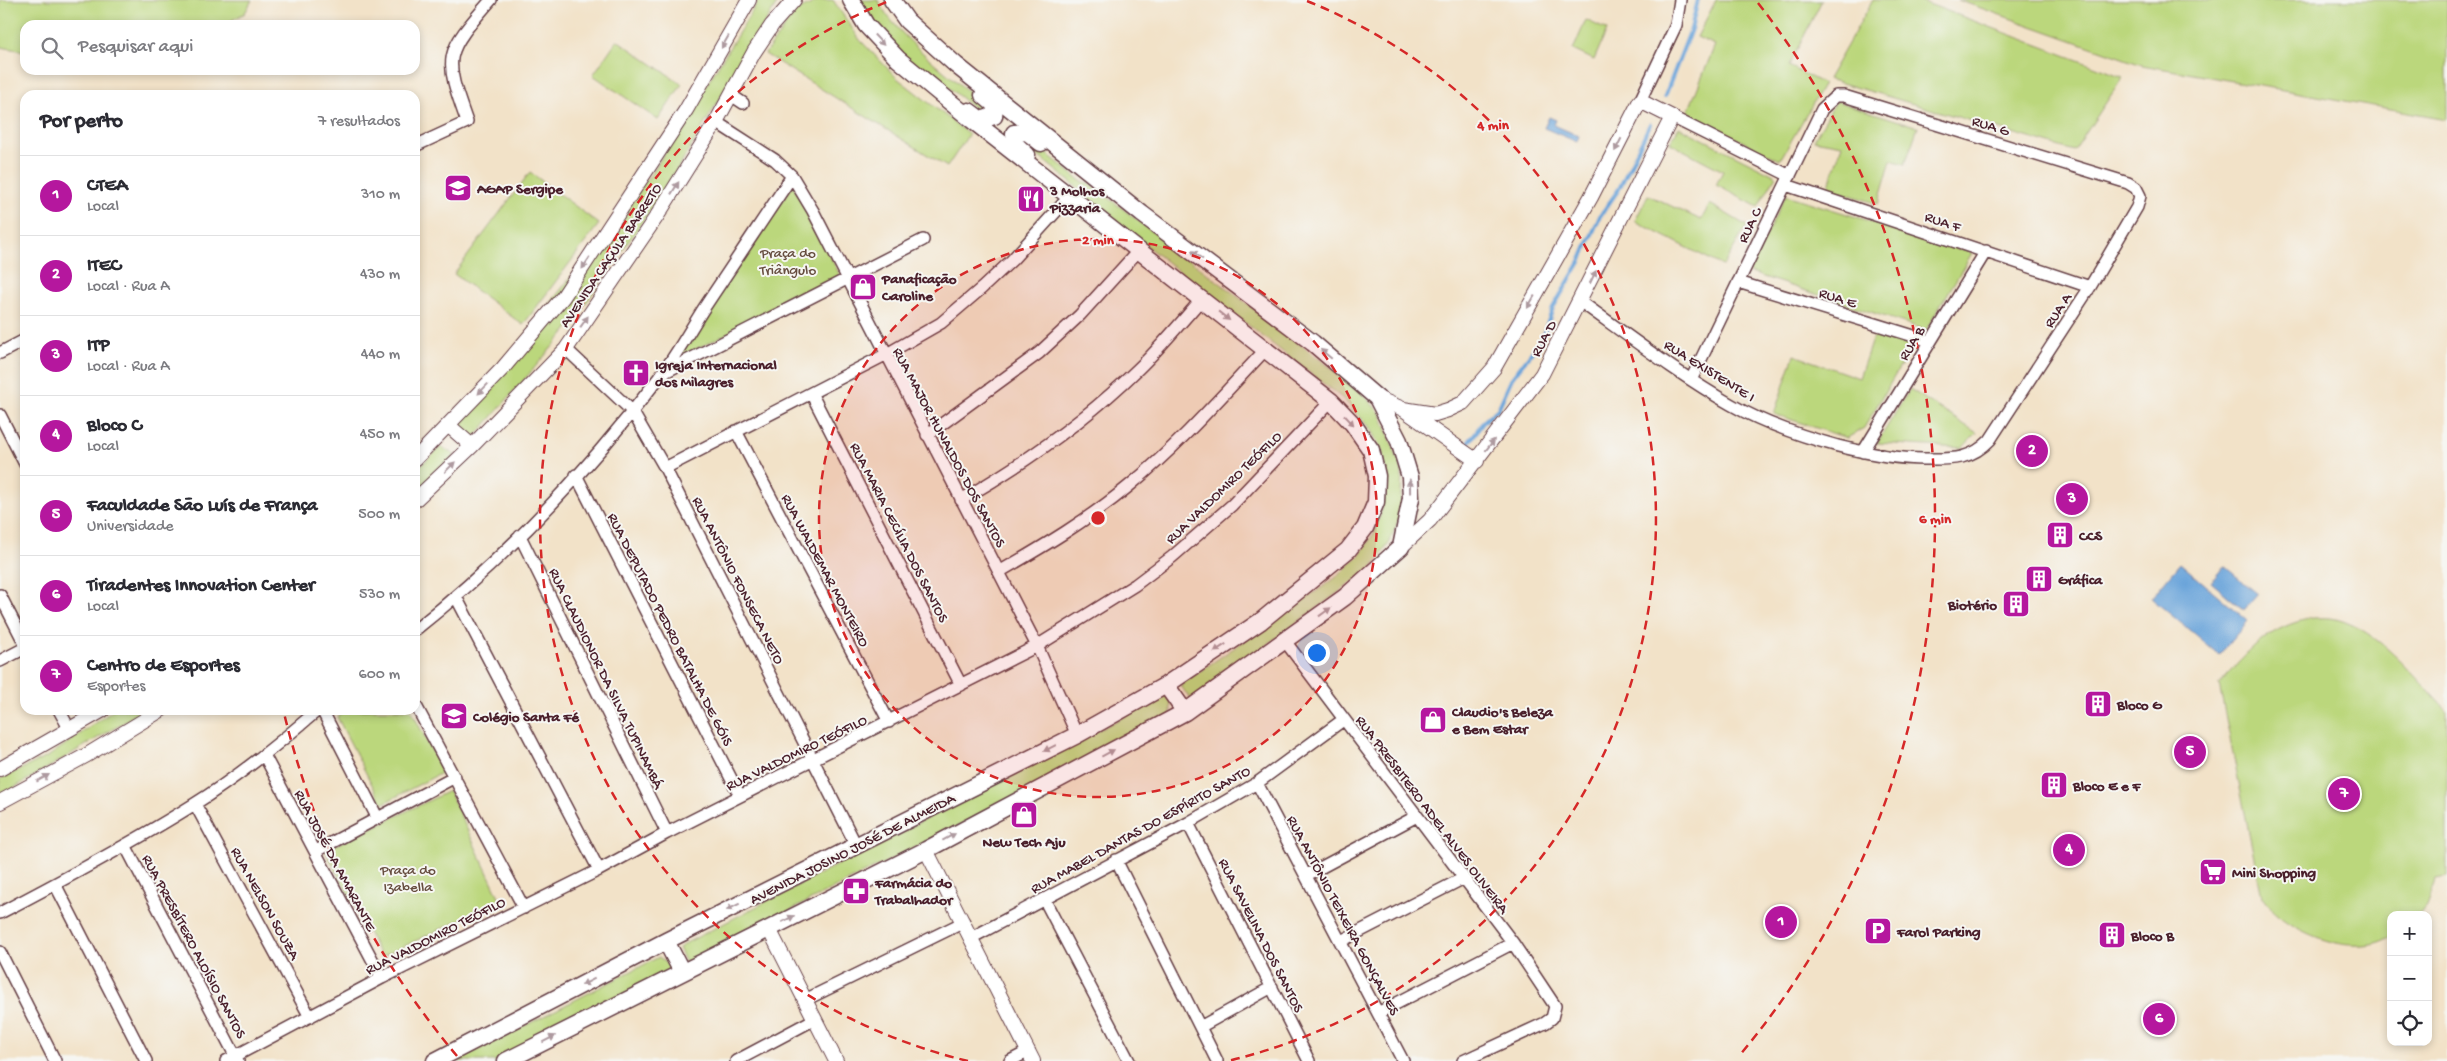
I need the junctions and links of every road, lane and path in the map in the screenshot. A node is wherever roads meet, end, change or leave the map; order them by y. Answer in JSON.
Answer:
{"nodes":[{"id":1,"x":491,"y":0,"type":"edge"},
{"id":2,"x":749,"y":0,"type":"edge"},
{"id":3,"x":794,"y":0,"type":"edge"},
{"id":4,"x":851,"y":0,"type":"edge"},
{"id":5,"x":892,"y":0,"type":"edge"},
{"id":6,"x":1680,"y":0,"type":"edge"},
{"id":7,"x":935,"y":47,"type":"junction"},
{"id":8,"x":922,"y":79,"type":"junction"},
{"id":9,"x":1844,"y":96,"type":"joint"},
{"id":10,"x":1640,"y":101,"type":"junction"},
{"id":11,"x":1672,"y":118,"type":"junction"},
{"id":12,"x":716,"y":122,"type":"junction"},
{"id":13,"x":420,"y":144,"type":"edge"},
{"id":14,"x":1091,"y":172,"type":"junction"},
{"id":15,"x":792,"y":176,"type":"junction"},
{"id":16,"x":1788,"y":180,"type":"junction"},
{"id":17,"x":2128,"y":183,"type":"joint"},
{"id":18,"x":1070,"y":196,"type":"junction"},
{"id":19,"x":923,"y":240,"type":"dead end"},
{"id":20,"x":1140,"y":249,"type":"junction"},
{"id":21,"x":1986,"y":251,"type":"junction"},
{"id":22,"x":847,"y":280,"type":"junction"},
{"id":23,"x":1738,"y":282,"type":"junction"},
{"id":24,"x":2090,"y":287,"type":"junction"},
{"id":25,"x":1202,"y":298,"type":"junction"},
{"id":26,"x":1581,"y":302,"type":"junction"},
{"id":27,"x":1930,"y":341,"type":"junction"},
{"id":28,"x":20,"y":343,"type":"edge"},
{"id":29,"x":1267,"y":348,"type":"junction"},
{"id":30,"x":566,"y":349,"type":"junction"},
{"id":31,"x":0,"y":353,"type":"edge"},
{"id":32,"x":885,"y":355,"type":"junction"},
{"id":33,"x":662,"y":374,"type":"junction"},
{"id":34,"x":1692,"y":380,"type":"junction"},
{"id":35,"x":811,"y":393,"type":"junction"},
{"id":36,"x":1377,"y":398,"type":"junction"},
{"id":37,"x":1332,"y":401,"type":"junction"},
{"id":38,"x":1403,"y":409,"type":"junction"},
{"id":39,"x":632,"y":411,"type":"junction"},
{"id":40,"x":0,"y":416,"type":"edge"},
{"id":41,"x":448,"y":425,"type":"junction"},
{"id":42,"x":736,"y":430,"type":"junction"},
{"id":43,"x":927,"y":435,"type":"junction"},
{"id":44,"x":472,"y":446,"type":"junction"},
{"id":45,"x":1980,"y":450,"type":"joint"},
{"id":46,"x":1863,"y":452,"type":"junction"},
{"id":47,"x":20,"y":454,"type":"edge"},
{"id":48,"x":420,"y":454,"type":"edge"},
{"id":49,"x":1477,"y":461,"type":"junction"},
{"id":50,"x":665,"y":468,"type":"junction"},
{"id":51,"x":576,"y":475,"type":"junction"},
{"id":52,"x":420,"y":495,"type":"edge"},
{"id":53,"x":961,"y":500,"type":"junction"},
{"id":54,"x":520,"y":536,"type":"junction"},
{"id":55,"x":1401,"y":547,"type":"junction"},
{"id":56,"x":999,"y":572,"type":"junction"},
{"id":57,"x":0,"y":595,"type":"edge"},
{"id":58,"x":456,"y":597,"type":"junction"},
{"id":59,"x":420,"y":626,"type":"edge"},
{"id":60,"x":20,"y":634,"type":"edge"},
{"id":61,"x":1285,"y":640,"type":"junction"},
{"id":62,"x":1037,"y":646,"type":"junction"},
{"id":63,"x":20,"y":651,"type":"edge"},
{"id":64,"x":0,"y":661,"type":"edge"},
{"id":65,"x":961,"y":685,"type":"junction"},
{"id":66,"x":1166,"y":685,"type":"junction"},
{"id":67,"x":1185,"y":712,"type":"junction"},
{"id":68,"x":420,"y":713,"type":"edge"},
{"id":69,"x":62,"y":715,"type":"edge"},
{"id":70,"x":95,"y":715,"type":"edge"},
{"id":71,"x":153,"y":715,"type":"edge"},
{"id":72,"x":314,"y":715,"type":"edge"},
{"id":73,"x":323,"y":715,"type":"edge"},
{"id":74,"x":1343,"y":720,"type":"junction"},
{"id":75,"x":889,"y":722,"type":"junction"},
{"id":76,"x":70,"y":730,"type":"junction"},
{"id":77,"x":1077,"y":735,"type":"junction"},
{"id":78,"x":264,"y":755,"type":"junction"},
{"id":79,"x":813,"y":760,"type":"junction"},
{"id":80,"x":0,"y":769,"type":"edge"},
{"id":81,"x":455,"y":777,"type":"junction"},
{"id":82,"x":1257,"y":783,"type":"junction"},
{"id":83,"x":740,"y":796,"type":"junction"},
{"id":84,"x":0,"y":802,"type":"edge"},
{"id":85,"x":195,"y":804,"type":"junction"},
{"id":86,"x":1418,"y":816,"type":"junction"},
{"id":87,"x":377,"y":817,"type":"junction"},
{"id":88,"x":1188,"y":823,"type":"junction"},
{"id":89,"x":667,"y":833,"type":"junction"},
{"id":90,"x":126,"y":845,"type":"junction"},
{"id":91,"x":856,"y":845,"type":"junction"},
{"id":92,"x":926,"y":850,"type":"junction"},
{"id":93,"x":316,"y":851,"type":"junction"},
{"id":94,"x":1116,"y":860,"type":"junction"},
{"id":95,"x":599,"y":870,"type":"junction"},
{"id":96,"x":1307,"y":874,"type":"junction"},
{"id":97,"x":1462,"y":878,"type":"junction"},
{"id":98,"x":55,"y":884,"type":"junction"},
{"id":99,"x":1044,"y":899,"type":"junction"},
{"id":100,"x":524,"y":908,"type":"junction"},
{"id":101,"x":0,"y":913,"type":"edge"},
{"id":102,"x":964,"y":922,"type":"junction"},
{"id":103,"x":769,"y":929,"type":"junction"},
{"id":104,"x":971,"y":938,"type":"junction"},
{"id":105,"x":666,"y":941,"type":"junction"},
{"id":106,"x":1341,"y":941,"type":"junction"},
{"id":107,"x":1513,"y":943,"type":"junction"},
{"id":108,"x":0,"y":952,"type":"edge"},
{"id":109,"x":682,"y":972,"type":"junction"},
{"id":110,"x":382,"y":978,"type":"junction"},
{"id":111,"x":1272,"y":987,"type":"junction"},
{"id":112,"x":805,"y":1000,"type":"junction"},
{"id":113,"x":1378,"y":1013,"type":"junction"},
{"id":114,"x":310,"y":1016,"type":"junction"},
{"id":115,"x":815,"y":1019,"type":"junction"},
{"id":116,"x":1200,"y":1027,"type":"junction"},
{"id":117,"x":1031,"y":1056,"type":"edge"},
{"id":118,"x":233,"y":1059,"type":"edge"},
{"id":119,"x":55,"y":1061,"type":"edge"},
{"id":120,"x":146,"y":1061,"type":"edge"},
{"id":121,"x":435,"y":1061,"type":"edge"},
{"id":122,"x":506,"y":1061,"type":"edge"},
{"id":123,"x":736,"y":1061,"type":"edge"},
{"id":124,"x":836,"y":1061,"type":"edge"},
{"id":125,"x":1010,"y":1061,"type":"edge"},
{"id":126,"x":1129,"y":1061,"type":"edge"},
{"id":127,"x":1217,"y":1061,"type":"edge"},
{"id":128,"x":1309,"y":1061,"type":"edge"},
{"id":129,"x":1403,"y":1061,"type":"edge"},
{"id":130,"x":1464,"y":1061,"type":"edge"}],
"edges":[{"from":1,"to":13,"type":"street"},
{"from":2,"to":41,"type":"street","name":"AVENIDA CAÇULA BARRETO","one_way":true},
{"from":3,"to":12,"type":"street","name":"AVENIDA CAÇULA BARRETO"},
{"from":4,"to":8,"type":"main road","one_way":true},
{"from":5,"to":7,"type":"main road"},
{"from":6,"to":10,"type":"street"},
{"from":7,"to":8,"type":"main road"},
{"from":7,"to":14,"type":"main road"},
{"from":8,"to":18,"type":"main road"},
{"from":9,"to":16,"type":"street","name":"RUA C"},
{"from":9,"to":17,"type":"street","name":"RUA G"},
{"from":10,"to":11,"type":"street"},
{"from":10,"to":38,"type":"street","one_way":true},
{"from":11,"to":16,"type":"street","name":"RUA F"},
{"from":26,"to":11,"type":"street","name":"RUA D","one_way":true},
{"from":12,"to":15,"type":"street","name":"RUA MAJOR HUNALDOS DOS SANTOS"},
{"from":30,"to":12,"type":"street","name":"AVENIDA CAÇULA BARRETO","one_way":true},
{"from":14,"to":18,"type":"main road"},
{"from":36,"to":14,"type":"main road","one_way":true},
{"from":15,"to":22,"type":"street","name":"RUA MAJOR HUNALDOS DOS SANTOS"},
{"from":15,"to":33,"type":"street"},
{"from":16,"to":21,"type":"street","name":"RUA F"},
{"from":16,"to":23,"type":"street","name":"RUA C"},
{"from":17,"to":24,"type":"street","name":"RUA A"},
{"from":18,"to":20,"type":"main road","name":"AVENIDA JOSINO JOSÉ DE ALMEIDA"},
{"from":18,"to":32,"type":"street"},
{"from":19,"to":22,"type":"street"},
{"from":20,"to":25,"type":"main road","name":"AVENIDA JOSINO JOSÉ DE ALMEIDA"},
{"from":20,"to":43,"type":"street"},
{"from":21,"to":24,"type":"street","name":"RUA F"},
{"from":21,"to":27,"type":"street","name":"RUA B"},
{"from":22,"to":32,"type":"street","name":"RUA MAJOR HUNALDOS DOS SANTOS"},
{"from":22,"to":33,"type":"street"},
{"from":23,"to":27,"type":"street","name":"RUA E"},
{"from":23,"to":34,"type":"street","name":"RUA C"},
{"from":24,"to":45,"type":"street","name":"RUA A"},
{"from":25,"to":29,"type":"main road","name":"AVENIDA JOSINO JOSÉ DE ALMEIDA","one_way":true},
{"from":25,"to":53,"type":"street"},
{"from":26,"to":34,"type":"street","name":"RUA EXISTENTE I"},
{"from":49,"to":26,"type":"street","name":"RUA D","one_way":true},
{"from":27,"to":46,"type":"street","name":"RUA B"},
{"from":28,"to":31,"type":"street"},
{"from":29,"to":37,"type":"main road","name":"AVENIDA JOSINO JOSÉ DE ALMEIDA"},
{"from":29,"to":56,"type":"street"},
{"from":30,"to":39,"type":"street","name":"RUA ANTÔNIO FONSECA NETO"},
{"from":30,"to":44,"type":"street","name":"AVENIDA CAÇULA BARRETO"},
{"from":32,"to":35,"type":"street"},
{"from":32,"to":43,"type":"street","name":"RUA MAJOR HUNALDOS DOS SANTOS"},
{"from":33,"to":39,"type":"street"},
{"from":34,"to":46,"type":"street","name":"RUA EXISTENTE I"},
{"from":35,"to":42,"type":"street"},
{"from":35,"to":65,"type":"street","name":"RUA MARIA CECÍLIA DOS SANTOS"},
{"from":36,"to":38,"type":"street"},
{"from":55,"to":36,"type":"main road","one_way":true},
{"from":37,"to":62,"type":"street","name":"RUA VALDOMIRO TEÓFILO"},
{"from":37,"to":66,"type":"main road","name":"AVENIDA JOSINO JOSÉ DE ALMEIDA","one_way":true},
{"from":38,"to":49,"type":"street"},
{"from":39,"to":50,"type":"street","name":"RUA ANTÔNIO FONSECA NETO"},
{"from":39,"to":51,"type":"street"},
{"from":40,"to":47,"type":"street"},
{"from":41,"to":44,"type":"street"},
{"from":41,"to":48,"type":"street","name":"AVENIDA CAÇULA BARRETO"},
{"from":42,"to":50,"type":"street"},
{"from":42,"to":75,"type":"street","name":"RUA WALDEMAR MONTEIRO"},
{"from":43,"to":53,"type":"street","name":"RUA MAJOR HUNALDOS DOS SANTOS"},
{"from":52,"to":44,"type":"street","name":"AVENIDA CAÇULA BARRETO","one_way":true},
{"from":45,"to":46,"type":"street","name":"RUA EXISTENTE I"},
{"from":49,"to":55,"type":"street","name":"RUA D"},
{"from":50,"to":79,"type":"street","name":"RUA ANTÔNIO FONSECA NETO"},
{"from":51,"to":54,"type":"street"},
{"from":51,"to":83,"type":"street","name":"RUA DEPUTADO PEDRO BATALHA DE GÓIS"},
{"from":53,"to":56,"type":"street","name":"RUA MAJOR HUNALDOS DOS SANTOS"},
{"from":54,"to":58,"type":"street"},
{"from":54,"to":89,"type":"street","name":"RUA CLAUDIONOR DA SILVA TUPINAMBÁ"},
{"from":61,"to":55,"type":"main road","one_way":true},
{"from":56,"to":62,"type":"street","name":"RUA MAJOR HUNALDOS DOS SANTOS"},
{"from":57,"to":60,"type":"street"},
{"from":58,"to":59,"type":"street"},
{"from":58,"to":95,"type":"street"},
{"from":61,"to":67,"type":"main road"},
{"from":61,"to":74,"type":"street","name":"RUA PRESBITERO ADEL ALVES OLIVEIRA"},
{"from":62,"to":65,"type":"street","name":"RUA VALDOMIRO TEÓFILO"},
{"from":62,"to":77,"type":"street","name":"RUA MAJOR HUNALDOS DOS SANTOS"},
{"from":63,"to":64,"type":"street"},
{"from":65,"to":75,"type":"street","name":"RUA VALDOMIRO TEÓFILO"},
{"from":66,"to":67,"type":"main road"},
{"from":66,"to":77,"type":"main road","name":"AVENIDA JOSINO JOSÉ DE ALMEIDA"},
{"from":92,"to":67,"type":"main road","one_way":true},
{"from":68,"to":81,"type":"street"},
{"from":69,"to":76,"type":"street"},
{"from":70,"to":76,"type":"street"},
{"from":84,"to":71,"type":"street","one_way":true},
{"from":72,"to":78,"type":"street"},
{"from":73,"to":87,"type":"street"},
{"from":74,"to":82,"type":"street","name":"RUA MABEL DANTAS DO ESPÍRITO SANTO"},
{"from":74,"to":86,"type":"street","name":"RUA PRESBITERO ADEL ALVES OLIVEIRA"},
{"from":75,"to":79,"type":"street","name":"RUA VALDOMIRO TEÓFILO"},
{"from":76,"to":80,"type":"street"},
{"from":77,"to":91,"type":"main road","name":"AVENIDA JOSINO JOSÉ DE ALMEIDA","one_way":true},
{"from":78,"to":85,"type":"street"},
{"from":78,"to":93,"type":"street","name":"RUA JOSÉ DA AMARANTE"},
{"from":79,"to":83,"type":"street","name":"RUA VALDOMIRO TEÓFILO"},
{"from":79,"to":91,"type":"street","name":"RUA ANTÔNIO FONSECA NETO"},
{"from":81,"to":87,"type":"street"},
{"from":81,"to":100,"type":"street"},
{"from":82,"to":88,"type":"street","name":"RUA MABEL DANTAS DO ESPÍRITO SANTO"},
{"from":82,"to":96,"type":"street","name":"RUA ANTÔNIO TEIXEIRA GONÇALVES"},
{"from":83,"to":89,"type":"street","name":"RUA VALDOMIRO TEÓFILO"},
{"from":85,"to":90,"type":"street"},
{"from":85,"to":114,"type":"street","name":"RUA NELSON SOUZA"},
{"from":86,"to":96,"type":"street"},
{"from":86,"to":97,"type":"street","name":"RUA PRESBITERO ADEL ALVES OLIVEIRA"},
{"from":87,"to":93,"type":"street"},
{"from":88,"to":94,"type":"street","name":"RUA MABEL DANTAS DO ESPÍRITO SANTO"},
{"from":88,"to":111,"type":"street","name":"RUA SAVELINA DOS SANTOS"},
{"from":89,"to":95,"type":"street","name":"RUA VALDOMIRO TEÓFILO"},
{"from":90,"to":98,"type":"street"},
{"from":90,"to":118,"type":"street","name":"RUA PRESBÍTERO ALOÍSIO SANTOS"},
{"from":91,"to":105,"type":"main road","name":"AVENIDA JOSINO JOSÉ DE ALMEIDA","one_way":true},
{"from":92,"to":102,"type":"street"},
{"from":103,"to":92,"type":"main road","one_way":true},
{"from":93,"to":110,"type":"street","name":"RUA JOSÉ DA AMARANTE"},
{"from":94,"to":99,"type":"street","name":"RUA MABEL DANTAS DO ESPÍRITO SANTO"},
{"from":94,"to":116,"type":"street"},
{"from":95,"to":100,"type":"street","name":"RUA VALDOMIRO TEÓFILO"},
{"from":96,"to":106,"type":"street","name":"RUA ANTÔNIO TEIXEIRA GONÇALVES"},
{"from":97,"to":106,"type":"street"},
{"from":97,"to":107,"type":"street","name":"RUA PRESBITERO ADEL ALVES OLIVEIRA"},
{"from":98,"to":101,"type":"street"},
{"from":98,"to":120,"type":"street"},
{"from":99,"to":104,"type":"street","name":"RUA MABEL DANTAS DO ESPÍRITO SANTO"},
{"from":99,"to":126,"type":"street"},
{"from":100,"to":110,"type":"street","name":"RUA VALDOMIRO TEÓFILO"},
{"from":102,"to":104,"type":"street"},
{"from":102,"to":112,"type":"street"},
{"from":103,"to":109,"type":"main road"},
{"from":103,"to":112,"type":"street"},
{"from":104,"to":117,"type":"street"},
{"from":105,"to":109,"type":"main road"},
{"from":105,"to":121,"type":"main road","name":"AVENIDA JOSINO JOSÉ DE ALMEIDA","one_way":true},
{"from":106,"to":113,"type":"street","name":"RUA ANTÔNIO TEIXEIRA GONÇALVES"},
{"from":107,"to":113,"type":"street"},
{"from":107,"to":130,"type":"street","name":"RUA PRESBITERO ADEL ALVES OLIVEIRA"},
{"from":108,"to":119,"type":"street"},
{"from":122,"to":109,"type":"main road","one_way":true},
{"from":110,"to":114,"type":"street","name":"RUA VALDOMIRO TEÓFILO"},
{"from":111,"to":116,"type":"street"},
{"from":111,"to":128,"type":"street","name":"RUA SAVELINA DOS SANTOS"},
{"from":112,"to":115,"type":"street"},
{"from":113,"to":129,"type":"street","name":"RUA ANTÔNIO TEIXEIRA GONÇALVES"},
{"from":114,"to":118,"type":"street","name":"RUA VALDOMIRO TEÓFILO"},
{"from":115,"to":123,"type":"street"},
{"from":115,"to":124,"type":"street"},
{"from":116,"to":127,"type":"street"},
{"from":117,"to":125,"type":"street"}]}
